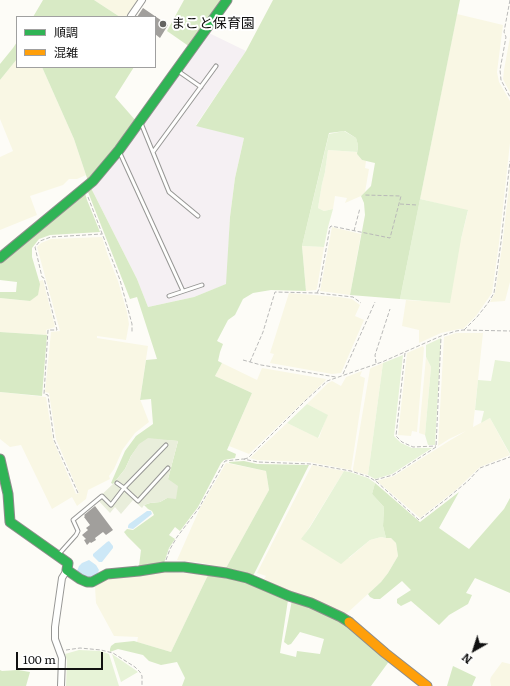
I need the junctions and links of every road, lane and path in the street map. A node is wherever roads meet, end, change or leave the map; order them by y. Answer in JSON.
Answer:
{"nodes":[{"id":1,"x":142,"y":0,"type":"edge"},
{"id":2,"x":227,"y":0,"type":"edge"},
{"id":3,"x":510,"y":0,"type":"edge"},
{"id":4,"x":131,"y":16,"type":"edge"},
{"id":5,"x":216,"y":66,"type":"dead end"},
{"id":6,"x":177,"y":70,"type":"junction"},
{"id":7,"x":201,"y":87,"type":"junction"},
{"id":8,"x":510,"y":97,"type":"edge"},
{"id":9,"x":140,"y":121,"type":"junction"},
{"id":10,"x":119,"y":150,"type":"junction"},
{"id":11,"x":153,"y":152,"type":"junction"},
{"id":12,"x":510,"y":161,"type":"edge"},
{"id":13,"x":85,"y":188,"type":"junction"},
{"id":14,"x":364,"y":195,"type":"dead end"},
{"id":15,"x":398,"y":204,"type":"junction"},
{"id":16,"x":417,"y":205,"type":"dead end"},
{"id":17,"x":360,"y":208,"type":"dead end"},
{"id":18,"x":198,"y":216,"type":"dead end"},
{"id":19,"x":354,"y":230,"type":"junction"},
{"id":20,"x":102,"y":234,"type":"junction"},
{"id":21,"x":0,"y":258,"type":"edge"},
{"id":22,"x":202,"y":285,"type":"dead end"},
{"id":23,"x":183,"y":291,"type":"junction"},
{"id":24,"x":317,"y":293,"type":"junction"},
{"id":25,"x":169,"y":296,"type":"dead end"},
{"id":26,"x":375,"y":302,"type":"dead end"},
{"id":27,"x":361,"y":303,"type":"dead end"},
{"id":28,"x":390,"y":309,"type":"dead end"},
{"id":29,"x":463,"y":330,"type":"junction"},
{"id":30,"x":510,"y":331,"type":"edge"},
{"id":31,"x":132,"y":332,"type":"dead end"},
{"id":32,"x":441,"y":336,"type":"junction"},
{"id":33,"x":405,"y":352,"type":"junction"},
{"id":34,"x":242,"y":360,"type":"dead end"},
{"id":35,"x":250,"y":362,"type":"junction"},
{"id":36,"x":376,"y":364,"type":"junction"},
{"id":37,"x":342,"y":375,"type":"junction"},
{"id":38,"x":336,"y":377,"type":"junction"},
{"id":39,"x":166,"y":445,"type":"dead end"},
{"id":40,"x":436,"y":446,"type":"junction"},
{"id":41,"x":510,"y":457,"type":"edge"},
{"id":42,"x":0,"y":459,"type":"edge"},
{"id":43,"x":243,"y":460,"type":"junction"},
{"id":44,"x":168,"y":468,"type":"dead end"},
{"id":45,"x":2,"y":479,"type":"edge"},
{"id":46,"x":375,"y":480,"type":"junction"},
{"id":47,"x":117,"y":483,"type":"dead end"},
{"id":48,"x":124,"y":488,"type":"junction"},
{"id":49,"x":78,"y":492,"type":"dead end"},
{"id":50,"x":58,"y":556,"type":"junction"},
{"id":51,"x":164,"y":567,"type":"junction"},
{"id":52,"x":67,"y":570,"type":"junction"},
{"id":53,"x":59,"y":651,"type":"junction"},
{"id":54,"x":61,"y":686,"type":"edge"},
{"id":55,"x":142,"y":686,"type":"edge"},
{"id":56,"x":427,"y":686,"type":"edge"}],
"edges":[{"from":1,"to":4,"type":"street"},
{"from":2,"to":6,"type":"street"},
{"from":3,"to":8,"type":"path"},
{"from":5,"to":7,"type":"lane"},
{"from":6,"to":7,"type":"lane"},
{"from":6,"to":9,"type":"street"},
{"from":7,"to":11,"type":"lane"},
{"from":9,"to":10,"type":"street"},
{"from":9,"to":11,"type":"lane"},
{"from":10,"to":13,"type":"street"},
{"from":10,"to":23,"type":"lane"},
{"from":11,"to":18,"type":"lane"},
{"from":12,"to":29,"type":"path"},
{"from":13,"to":20,"type":"path"},
{"from":13,"to":21,"type":"street"},
{"from":14,"to":15,"type":"path"},
{"from":15,"to":16,"type":"path"},
{"from":15,"to":19,"type":"path"},
{"from":17,"to":19,"type":"path"},
{"from":19,"to":24,"type":"path"},
{"from":20,"to":31,"type":"path"},
{"from":20,"to":49,"type":"path"},
{"from":22,"to":23,"type":"lane"},
{"from":23,"to":25,"type":"lane"},
{"from":24,"to":27,"type":"path"},
{"from":24,"to":35,"type":"path"},
{"from":26,"to":37,"type":"path"},
{"from":28,"to":36,"type":"path"},
{"from":29,"to":30,"type":"path"},
{"from":29,"to":32,"type":"path"},
{"from":32,"to":33,"type":"path"},
{"from":32,"to":40,"type":"path"},
{"from":33,"to":36,"type":"path"},
{"from":33,"to":40,"type":"path"},
{"from":34,"to":35,"type":"path"},
{"from":35,"to":38,"type":"path"},
{"from":36,"to":37,"type":"path"},
{"from":37,"to":38,"type":"path"},
{"from":38,"to":43,"type":"path"},
{"from":39,"to":48,"type":"lane"},
{"from":40,"to":46,"type":"path"},
{"from":41,"to":46,"type":"path"},
{"from":42,"to":45,"type":"street"},
{"from":43,"to":46,"type":"path"},
{"from":43,"to":51,"type":"path"},
{"from":44,"to":48,"type":"lane"},
{"from":45,"to":50,"type":"street"},
{"from":47,"to":48,"type":"lane"},
{"from":48,"to":50,"type":"lane"},
{"from":50,"to":52,"type":"street"},
{"from":51,"to":52,"type":"street"},
{"from":51,"to":56,"type":"street"},
{"from":52,"to":53,"type":"street"},
{"from":53,"to":54,"type":"street"},
{"from":53,"to":55,"type":"path"}]}
